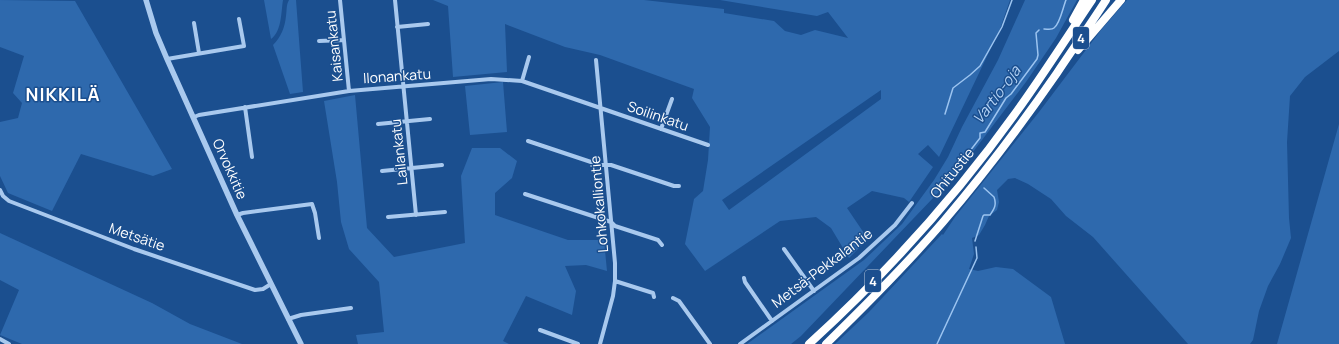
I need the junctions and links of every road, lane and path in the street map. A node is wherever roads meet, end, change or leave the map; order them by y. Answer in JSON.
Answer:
{"nodes":[{"id":1,"x":146,"y":0,"type":"edge"},
{"id":2,"x":340,"y":0,"type":"edge"},
{"id":3,"x":395,"y":0,"type":"edge"},
{"id":4,"x":1084,"y":0,"type":"edge"},
{"id":5,"x":1092,"y":0,"type":"edge"},
{"id":6,"x":1106,"y":0,"type":"edge"},
{"id":7,"x":1120,"y":0,"type":"edge"},
{"id":8,"x":239,"y":19,"type":"dead end"},
{"id":9,"x":194,"y":23,"type":"dead end"},
{"id":10,"x":428,"y":24,"type":"dead end"},
{"id":11,"x":397,"y":27,"type":"junction"},
{"id":12,"x":344,"y":40,"type":"junction"},
{"id":13,"x":319,"y":42,"type":"dead end"},
{"id":14,"x":199,"y":53,"type":"junction"},
{"id":15,"x":529,"y":57,"type":"dead end"},
{"id":16,"x":167,"y":59,"type":"junction"},
{"id":17,"x":596,"y":60,"type":"dead end"},
{"id":18,"x":1048,"y":65,"type":"junction"},
{"id":19,"x":1056,"y":74,"type":"junction"},
{"id":20,"x":522,"y":81,"type":"junction"},
{"id":21,"x":403,"y":87,"type":"junction"},
{"id":22,"x":349,"y":91,"type":"junction"},
{"id":23,"x":672,"y":99,"type":"dead end"},
{"id":24,"x":245,"y":107,"type":"junction"},
{"id":25,"x":600,"y":108,"type":"junction"},
{"id":26,"x":194,"y":117,"type":"junction"},
{"id":27,"x":430,"y":119,"type":"dead end"},
{"id":28,"x":406,"y":121,"type":"junction"},
{"id":29,"x":378,"y":124,"type":"dead end"},
{"id":30,"x":661,"y":129,"type":"junction"},
{"id":31,"x":528,"y":140,"type":"dead end"},
{"id":32,"x":708,"y":145,"type":"dead end"},
{"id":33,"x":252,"y":157,"type":"dead end"},
{"id":34,"x":442,"y":165,"type":"dead end"},
{"id":35,"x":606,"y":165,"type":"junction"},
{"id":36,"x":411,"y":168,"type":"junction"},
{"id":37,"x":382,"y":171,"type":"dead end"},
{"id":38,"x":679,"y":186,"type":"dead end"},
{"id":39,"x":0,"y":190,"type":"edge"},
{"id":40,"x":524,"y":194,"type":"dead end"},
{"id":41,"x":912,"y":203,"type":"dead end"},
{"id":42,"x":445,"y":212,"type":"dead end"},
{"id":43,"x":237,"y":215,"type":"junction"},
{"id":44,"x":416,"y":215,"type":"junction"},
{"id":45,"x":388,"y":217,"type":"dead end"},
{"id":46,"x":611,"y":222,"type":"junction"},
{"id":47,"x":319,"y":238,"type":"dead end"},
{"id":48,"x":662,"y":245,"type":"dead end"},
{"id":49,"x":784,"y":249,"type":"dead end"},
{"id":50,"x":744,"y":278,"type":"dead end"},
{"id":51,"x":615,"y":281,"type":"junction"},
{"id":52,"x":271,"y":284,"type":"junction"},
{"id":53,"x":814,"y":291,"type":"junction"},
{"id":54,"x":654,"y":296,"type":"dead end"},
{"id":55,"x":673,"y":298,"type":"dead end"},
{"id":56,"x":351,"y":308,"type":"dead end"},
{"id":57,"x":288,"y":319,"type":"junction"},
{"id":58,"x":772,"y":321,"type":"junction"},
{"id":59,"x":540,"y":330,"type":"dead end"},
{"id":60,"x":0,"y":339,"type":"edge"},
{"id":61,"x":9,"y":344,"type":"edge"},
{"id":62,"x":301,"y":344,"type":"edge"},
{"id":63,"x":578,"y":344,"type":"edge"},
{"id":64,"x":600,"y":344,"type":"edge"},
{"id":65,"x":710,"y":344,"type":"edge"},
{"id":66,"x":740,"y":344,"type":"edge"},
{"id":67,"x":809,"y":344,"type":"edge"},
{"id":68,"x":826,"y":344,"type":"edge"}],
"edges":[{"from":1,"to":16,"type":"street","name":"Orvokkitie"},
{"from":2,"to":12,"type":"street","name":"Kaisankatu"},
{"from":3,"to":11,"type":"street","name":"Lailankatu"},
{"from":4,"to":18,"type":"highway"},
{"from":5,"to":18,"type":"highway","name":"Ohitustie","number":"4"},
{"from":6,"to":19,"type":"highway","name":"Ohitustie","number":"4"},
{"from":7,"to":19,"type":"highway"},
{"from":8,"to":14,"type":"street"},
{"from":9,"to":14,"type":"street"},
{"from":10,"to":11,"type":"street"},
{"from":11,"to":21,"type":"street","name":"Lailankatu"},
{"from":12,"to":13,"type":"street"},
{"from":12,"to":22,"type":"street","name":"Kaisankatu"},
{"from":14,"to":16,"type":"street"},
{"from":15,"to":20,"type":"street"},
{"from":16,"to":26,"type":"street","name":"Orvokkitie"},
{"from":17,"to":25,"type":"street","name":"Lohkokalliontie"},
{"from":18,"to":67,"type":"highway","name":"Ohitustie","number":"4"},
{"from":19,"to":68,"type":"highway","name":"Ohitustie","number":"4"},
{"from":20,"to":21,"type":"street","name":"Ilonankatu"},
{"from":20,"to":25,"type":"street","name":"Ilonankatu"},
{"from":21,"to":22,"type":"street","name":"Ilonankatu"},
{"from":21,"to":28,"type":"street","name":"Lailankatu"},
{"from":22,"to":24,"type":"street","name":"Ilonankatu"},
{"from":23,"to":30,"type":"street"},
{"from":24,"to":26,"type":"street","name":"Ilonankatu"},
{"from":24,"to":33,"type":"street"},
{"from":25,"to":30,"type":"street","name":"Soilinkatu"},
{"from":25,"to":35,"type":"street","name":"Lohkokalliontie"},
{"from":26,"to":43,"type":"street","name":"Orvokkitie"},
{"from":27,"to":28,"type":"street"},
{"from":28,"to":29,"type":"street"},
{"from":28,"to":36,"type":"street","name":"Lailankatu"},
{"from":30,"to":32,"type":"street","name":"Soilinkatu"},
{"from":31,"to":35,"type":"street"},
{"from":34,"to":36,"type":"street"},
{"from":35,"to":38,"type":"street"},
{"from":35,"to":46,"type":"street","name":"Lohkokalliontie"},
{"from":36,"to":37,"type":"street"},
{"from":36,"to":44,"type":"street","name":"Lailankatu"},
{"from":39,"to":52,"type":"street","name":"Metsätie"},
{"from":40,"to":46,"type":"street"},
{"from":41,"to":53,"type":"street","name":"Metsä-Pekkalantie"},
{"from":42,"to":44,"type":"street"},
{"from":43,"to":47,"type":"street"},
{"from":43,"to":52,"type":"street","name":"Orvokkitie"},
{"from":44,"to":45,"type":"street"},
{"from":46,"to":48,"type":"street"},
{"from":46,"to":51,"type":"street","name":"Lohkokalliontie"},
{"from":49,"to":53,"type":"street"},
{"from":50,"to":58,"type":"street"},
{"from":51,"to":54,"type":"street"},
{"from":51,"to":64,"type":"street","name":"Lohkokalliontie"},
{"from":52,"to":57,"type":"street","name":"Orvokkitie"},
{"from":53,"to":58,"type":"street","name":"Metsä-Pekkalantie"},
{"from":55,"to":65,"type":"street"},
{"from":56,"to":57,"type":"street"},
{"from":57,"to":62,"type":"street","name":"Orvokkitie"},
{"from":58,"to":66,"type":"street","name":"Metsä-Pekkalantie"},
{"from":59,"to":63,"type":"street"},
{"from":60,"to":61,"type":"street"}]}
